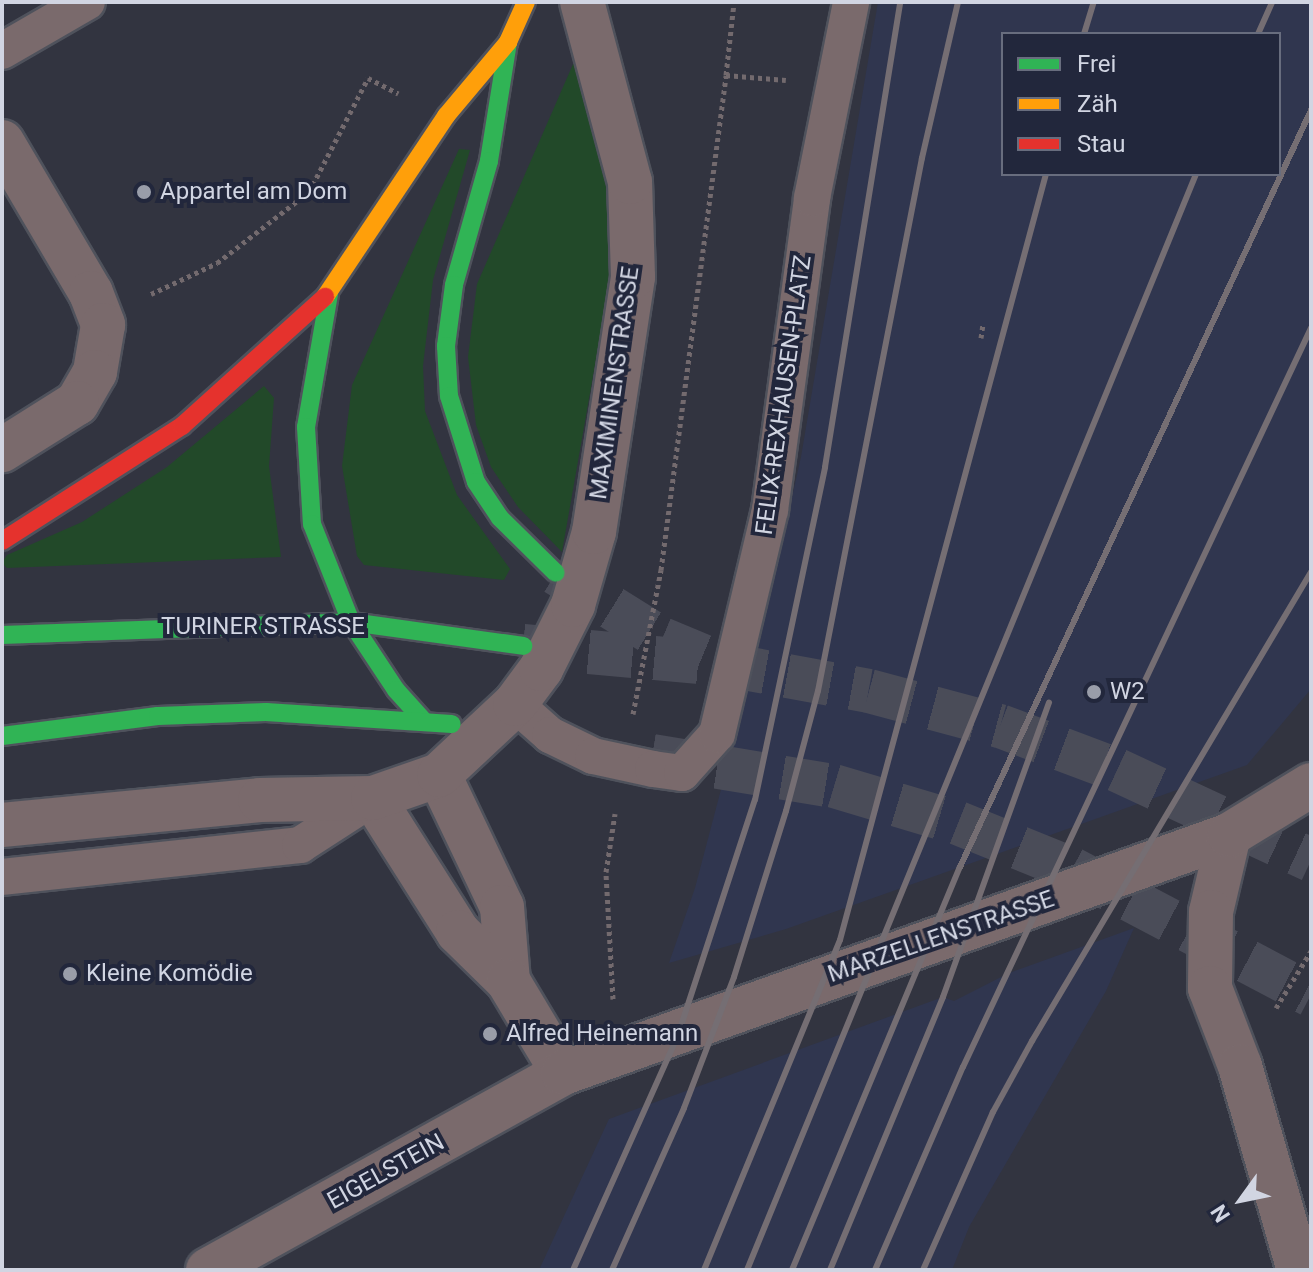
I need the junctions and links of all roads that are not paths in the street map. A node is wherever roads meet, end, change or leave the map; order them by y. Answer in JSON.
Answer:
{"nodes":[{"id":1,"x":87,"y":2,"type":"edge"},
{"id":2,"x":526,"y":2,"type":"edge"},
{"id":3,"x":582,"y":2,"type":"edge"},
{"id":4,"x":851,"y":2,"type":"edge"},
{"id":5,"x":508,"y":42,"type":"junction"},
{"id":6,"x":2,"y":51,"type":"edge"},
{"id":7,"x":2,"y":142,"type":"edge"},
{"id":8,"x":329,"y":294,"type":"junction"},
{"id":9,"x":2,"y":450,"type":"edge"},
{"id":10,"x":2,"y":541,"type":"edge"},
{"id":11,"x":556,"y":573,"type":"tunnel mouth"},
{"id":12,"x":351,"y":622,"type":"junction"},
{"id":13,"x":2,"y":635,"type":"edge"},
{"id":14,"x":523,"y":646,"type":"tunnel mouth"},
{"id":15,"x":515,"y":704,"type":"junction"},
{"id":16,"x":424,"y":721,"type":"junction"},
{"id":17,"x":452,"y":724,"type":"dead end"},
{"id":18,"x":2,"y":736,"type":"edge"},
{"id":19,"x":439,"y":775,"type":"junction"},
{"id":20,"x":1311,"y":785,"type":"edge"},
{"id":21,"x":373,"y":798,"type":"junction"},
{"id":22,"x":2,"y":825,"type":"edge"},
{"id":23,"x":1229,"y":835,"type":"junction"},
{"id":24,"x":2,"y":877,"type":"edge"},
{"id":25,"x":508,"y":981,"type":"junction"},
{"id":26,"x":563,"y":1073,"type":"junction"},
{"id":27,"x":208,"y":1270,"type":"edge"},
{"id":28,"x":1299,"y":1270,"type":"edge"}],
"edges":[{"from":1,"to":6,"type":"lane"},
{"from":2,"to":5,"type":"main road"},
{"from":3,"to":15,"type":"street","name":"MAXIMINENSTRASSE"},
{"from":4,"to":15,"type":"lane","name":"FELIX-REXHAUSEN-PLATZ"},
{"from":5,"to":8,"type":"main road"},
{"from":5,"to":11,"type":"main road"},
{"from":7,"to":9,"type":"street"},
{"from":8,"to":10,"type":"main road"},
{"from":8,"to":12,"type":"main road"},
{"from":12,"to":13,"type":"main road","name":"TURINER STRASSE"},
{"from":12,"to":14,"type":"main road","name":"TURINER STRASSE"},
{"from":12,"to":16,"type":"main road"},
{"from":15,"to":19,"type":"street"},
{"from":16,"to":17,"type":"main road"},
{"from":16,"to":18,"type":"main road"},
{"from":19,"to":21,"type":"street"},
{"from":19,"to":25,"type":"street"},
{"from":20,"to":23,"type":"street","name":"MARZELLENSTRASSE"},
{"from":21,"to":22,"type":"street"},
{"from":21,"to":24,"type":"lane"},
{"from":21,"to":25,"type":"street"},
{"from":23,"to":26,"type":"street","name":"MARZELLENSTRASSE"},
{"from":23,"to":28,"type":"street"},
{"from":25,"to":26,"type":"street"},
{"from":26,"to":27,"type":"street","name":"EIGELSTEIN"}]}
